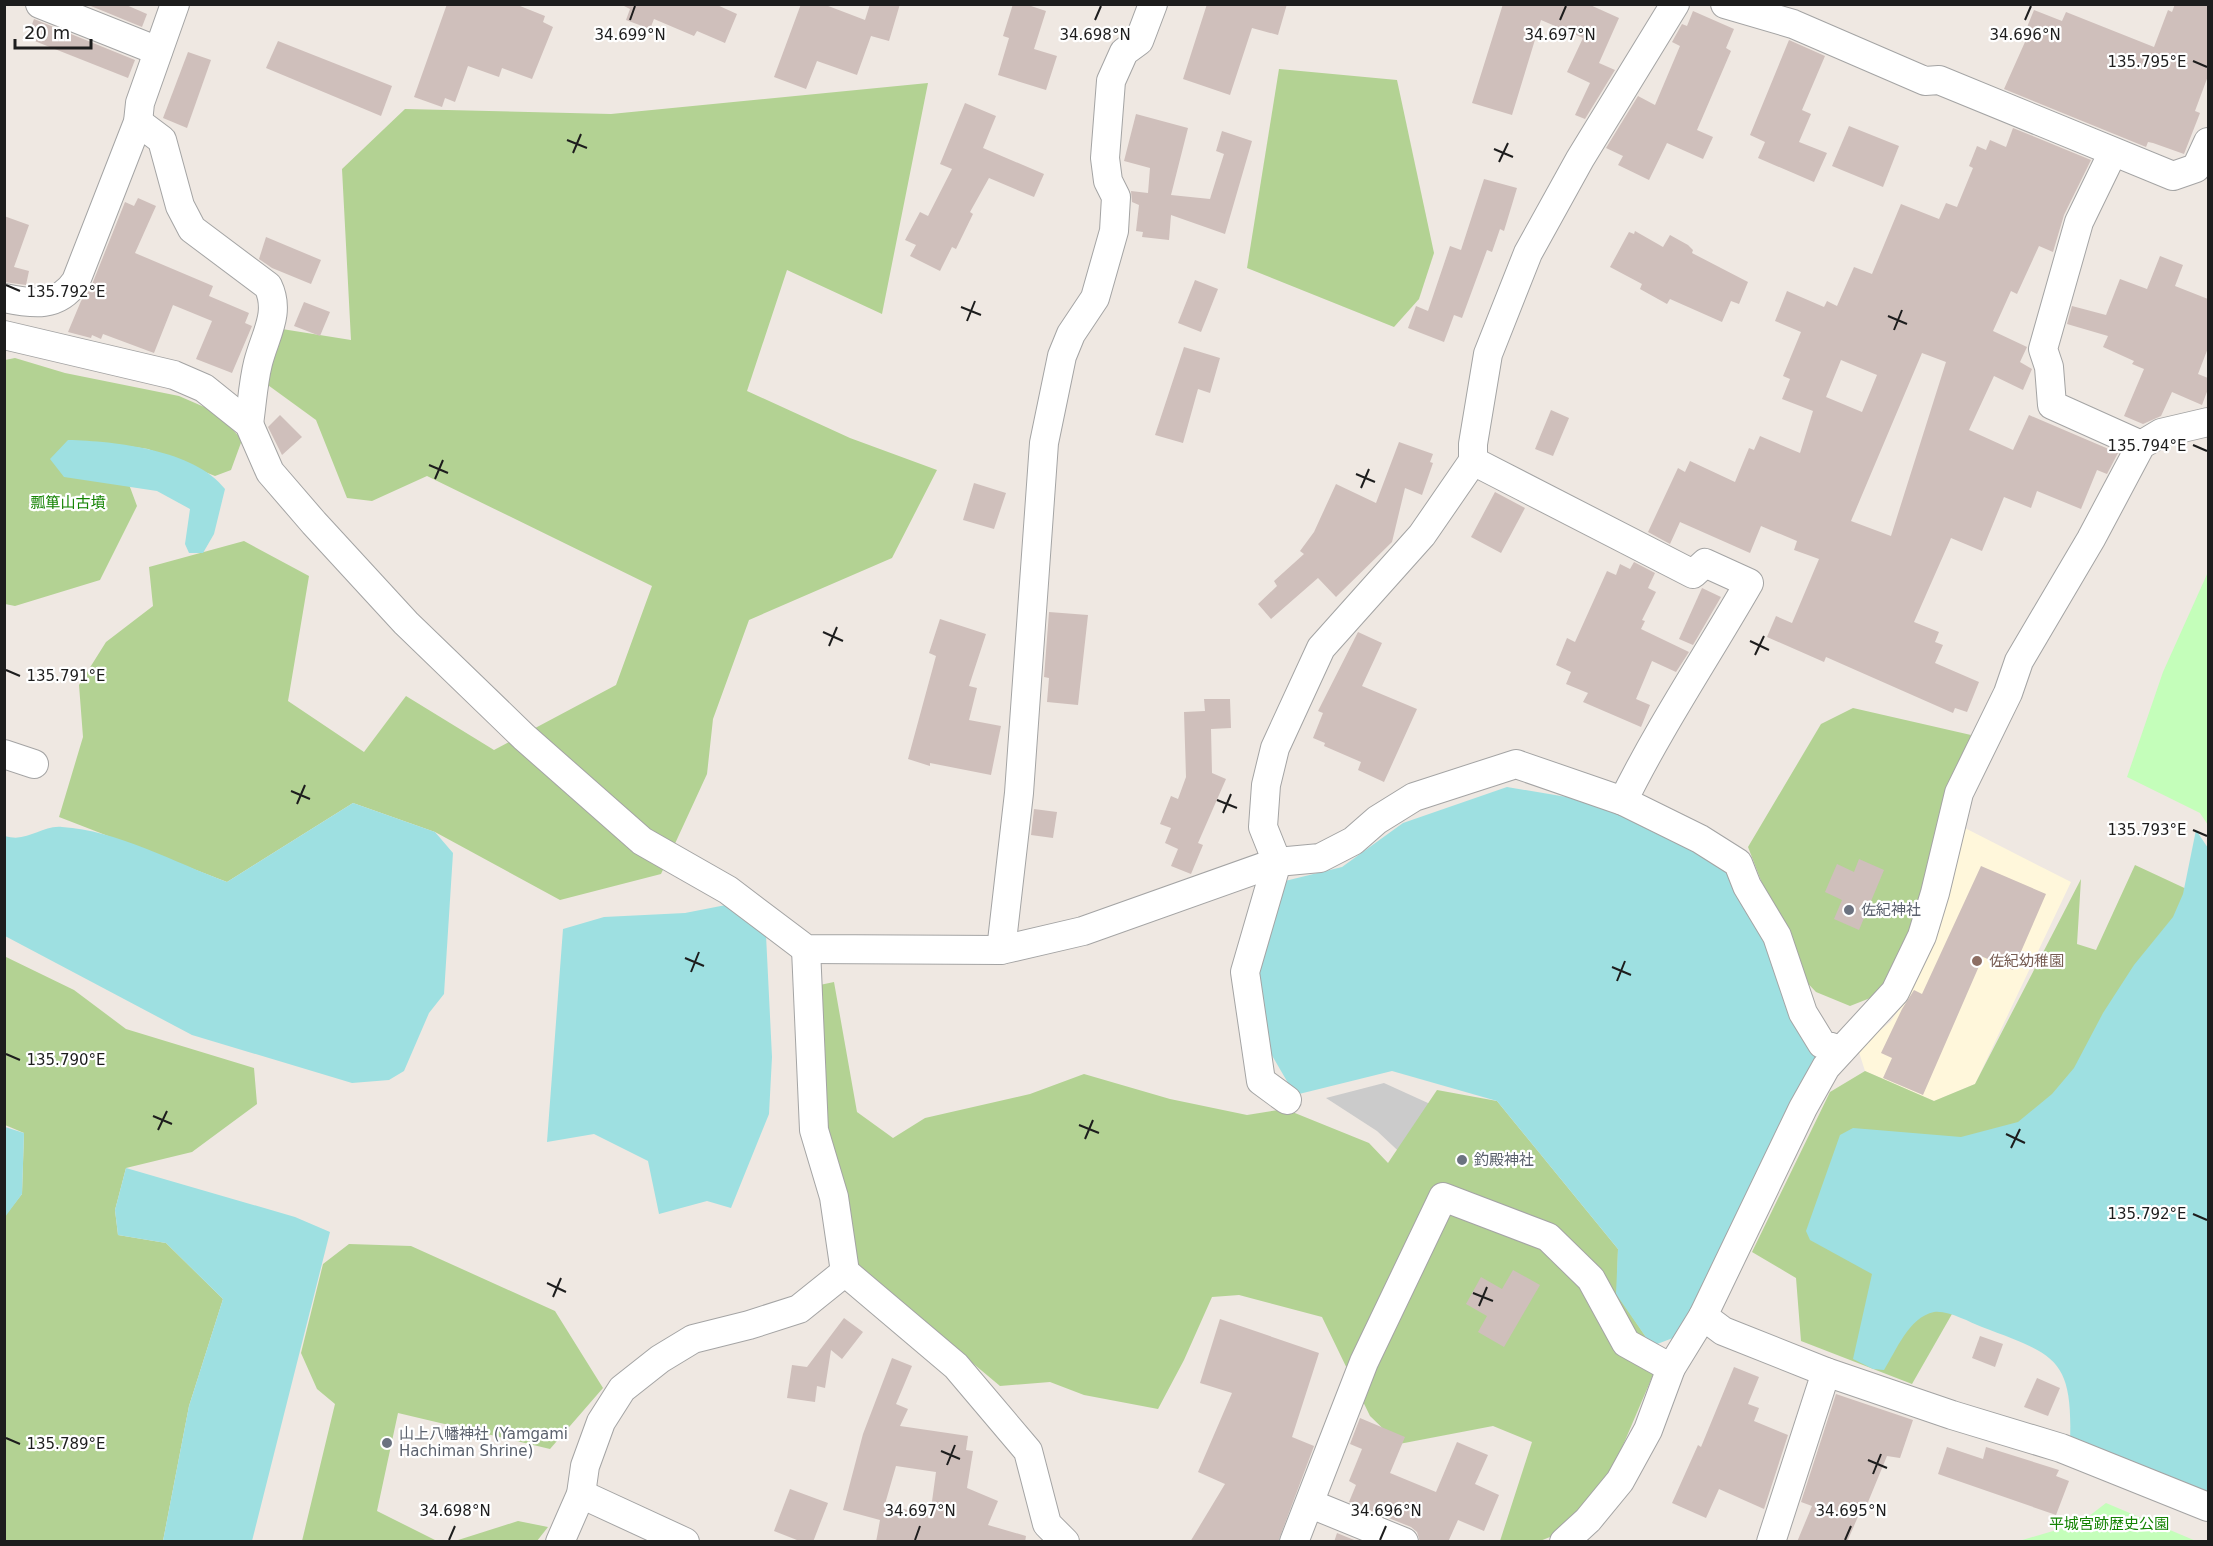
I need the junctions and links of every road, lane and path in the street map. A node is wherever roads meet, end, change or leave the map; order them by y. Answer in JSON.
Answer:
{"nodes":[{"id":1,"x":40,"y":4,"type":"edge"},
{"id":2,"x":175,"y":4,"type":"edge"},
{"id":3,"x":1153,"y":4,"type":"edge"},
{"id":4,"x":1676,"y":4,"type":"edge"},
{"id":5,"x":1731,"y":6,"type":"edge"},
{"id":6,"x":158,"y":51,"type":"junction"},
{"id":7,"x":138,"y":123,"type":"junction"},
{"id":8,"x":2208,"y":142,"type":"edge"},
{"id":9,"x":2113,"y":152,"type":"junction"},
{"id":10,"x":4,"y":298,"type":"edge"},
{"id":11,"x":4,"y":335,"type":"edge"},
{"id":12,"x":2208,"y":422,"type":"edge"},
{"id":13,"x":249,"y":424,"type":"junction"},
{"id":14,"x":2141,"y":445,"type":"junction"},
{"id":15,"x":1473,"y":461,"type":"junction"},
{"id":16,"x":4,"y":754,"type":"edge"},
{"id":17,"x":34,"y":764,"type":"dead end"},
{"id":18,"x":1623,"y":801,"type":"junction"},
{"id":19,"x":1277,"y":862,"type":"junction"},
{"id":20,"x":806,"y":949,"type":"junction"},
{"id":21,"x":1001,"y":951,"type":"junction"},
{"id":22,"x":1841,"y":1050,"type":"junction"},
{"id":23,"x":1287,"y":1100,"type":"dead end"},
{"id":24,"x":845,"y":1272,"type":"junction"},
{"id":25,"x":1703,"y":1316,"type":"junction"},
{"id":26,"x":1671,"y":1368,"type":"junction"},
{"id":27,"x":1826,"y":1372,"type":"junction"},
{"id":28,"x":581,"y":1494,"type":"junction"},
{"id":29,"x":1311,"y":1503,"type":"junction"},
{"id":30,"x":2208,"y":1507,"type":"edge"},
{"id":31,"x":560,"y":1542,"type":"edge"},
{"id":32,"x":685,"y":1542,"type":"edge"},
{"id":33,"x":1065,"y":1542,"type":"edge"},
{"id":34,"x":1294,"y":1542,"type":"edge"},
{"id":35,"x":1404,"y":1542,"type":"edge"},
{"id":36,"x":1564,"y":1542,"type":"edge"},
{"id":37,"x":1771,"y":1542,"type":"edge"}],
"edges":[{"from":1,"to":6,"type":"street"},
{"from":2,"to":6,"type":"street"},
{"from":3,"to":21,"type":"street"},
{"from":4,"to":15,"type":"street"},
{"from":5,"to":9,"type":"street"},
{"from":6,"to":7,"type":"street"},
{"from":7,"to":10,"type":"street"},
{"from":7,"to":13,"type":"street"},
{"from":8,"to":9,"type":"street"},
{"from":9,"to":14,"type":"street"},
{"from":11,"to":13,"type":"street"},
{"from":12,"to":14,"type":"street"},
{"from":13,"to":20,"type":"street"},
{"from":14,"to":22,"type":"street"},
{"from":15,"to":18,"type":"street"},
{"from":15,"to":19,"type":"street"},
{"from":16,"to":17,"type":"street"},
{"from":18,"to":19,"type":"street"},
{"from":18,"to":22,"type":"street"},
{"from":19,"to":21,"type":"street"},
{"from":19,"to":23,"type":"street"},
{"from":20,"to":21,"type":"street"},
{"from":20,"to":24,"type":"street"},
{"from":22,"to":25,"type":"street"},
{"from":24,"to":28,"type":"street"},
{"from":24,"to":33,"type":"street"},
{"from":25,"to":26,"type":"street"},
{"from":25,"to":27,"type":"street"},
{"from":26,"to":29,"type":"street"},
{"from":26,"to":36,"type":"street"},
{"from":27,"to":30,"type":"street"},
{"from":27,"to":37,"type":"street"},
{"from":28,"to":31,"type":"street"},
{"from":28,"to":32,"type":"street"},
{"from":29,"to":34,"type":"street"},
{"from":29,"to":35,"type":"street"}]}
